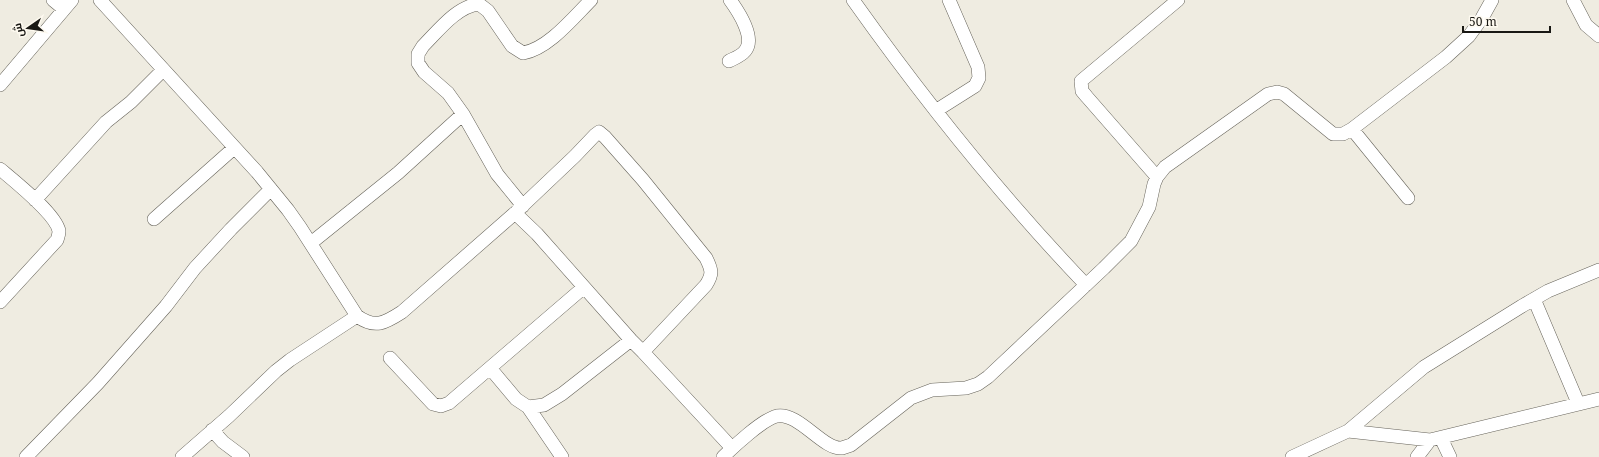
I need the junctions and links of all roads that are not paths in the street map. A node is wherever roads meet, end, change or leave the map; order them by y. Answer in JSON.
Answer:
{"nodes":[{"id":1,"x":53,"y":0,"type":"edge"},
{"id":2,"x":100,"y":0,"type":"edge"},
{"id":3,"x":591,"y":0,"type":"edge"},
{"id":4,"x":730,"y":0,"type":"edge"},
{"id":5,"x":853,"y":0,"type":"edge"},
{"id":6,"x":950,"y":0,"type":"edge"},
{"id":7,"x":1178,"y":0,"type":"edge"},
{"id":8,"x":1492,"y":0,"type":"edge"},
{"id":9,"x":1573,"y":0,"type":"edge"},
{"id":10,"x":68,"y":5,"type":"edge"},
{"id":11,"x":1599,"y":36,"type":"edge"},
{"id":12,"x":729,"y":61,"type":"dead end"},
{"id":13,"x":163,"y":70,"type":"junction"},
{"id":14,"x":0,"y":85,"type":"edge"},
{"id":15,"x":937,"y":110,"type":"junction"},
{"id":16,"x":464,"y":114,"type":"junction"},
{"id":17,"x":1352,"y":129,"type":"junction"},
{"id":18,"x":234,"y":148,"type":"junction"},
{"id":19,"x":0,"y":169,"type":"edge"},
{"id":20,"x":1157,"y":177,"type":"junction"},
{"id":21,"x":271,"y":189,"type":"junction"},
{"id":22,"x":1408,"y":198,"type":"dead end"},
{"id":23,"x":35,"y":200,"type":"junction"},
{"id":24,"x":519,"y":209,"type":"junction"},
{"id":25,"x":154,"y":220,"type":"dead end"},
{"id":26,"x":311,"y":242,"type":"junction"},
{"id":27,"x":1599,"y":270,"type":"edge"},
{"id":28,"x":1086,"y":285,"type":"junction"},
{"id":29,"x":583,"y":288,"type":"junction"},
{"id":30,"x":1534,"y":299,"type":"junction"},
{"id":31,"x":0,"y":302,"type":"edge"},
{"id":32,"x":357,"y":316,"type":"junction"},
{"id":33,"x":631,"y":340,"type":"junction"},
{"id":34,"x":643,"y":352,"type":"junction"},
{"id":35,"x":390,"y":358,"type":"dead end"},
{"id":36,"x":490,"y":368,"type":"junction"},
{"id":37,"x":1599,"y":399,"type":"edge"},
{"id":38,"x":1578,"y":403,"type":"junction"},
{"id":39,"x":528,"y":407,"type":"junction"},
{"id":40,"x":212,"y":430,"type":"junction"},
{"id":41,"x":1348,"y":431,"type":"junction"},
{"id":42,"x":1436,"y":439,"type":"junction"},
{"id":43,"x":840,"y":452,"type":"edge"},
{"id":44,"x":727,"y":453,"type":"edge"},
{"id":45,"x":26,"y":457,"type":"edge"},
{"id":46,"x":182,"y":457,"type":"edge"},
{"id":47,"x":243,"y":457,"type":"edge"},
{"id":48,"x":562,"y":457,"type":"edge"},
{"id":49,"x":1292,"y":457,"type":"edge"},
{"id":50,"x":1417,"y":457,"type":"edge"},
{"id":51,"x":1450,"y":457,"type":"edge"}],
"edges":[{"from":1,"to":10,"type":"street"},
{"from":2,"to":13,"type":"street"},
{"from":3,"to":16,"type":"street"},
{"from":4,"to":12,"type":"street"},
{"from":5,"to":15,"type":"street"},
{"from":6,"to":15,"type":"street"},
{"from":7,"to":20,"type":"street"},
{"from":8,"to":17,"type":"street"},
{"from":9,"to":11,"type":"street"},
{"from":10,"to":14,"type":"street"},
{"from":13,"to":18,"type":"street"},
{"from":13,"to":23,"type":"street"},
{"from":15,"to":28,"type":"street"},
{"from":16,"to":24,"type":"street"},
{"from":16,"to":26,"type":"street"},
{"from":17,"to":20,"type":"street"},
{"from":17,"to":22,"type":"street"},
{"from":18,"to":21,"type":"street"},
{"from":18,"to":25,"type":"street"},
{"from":19,"to":23,"type":"street"},
{"from":20,"to":28,"type":"street"},
{"from":21,"to":26,"type":"street"},
{"from":21,"to":45,"type":"street"},
{"from":23,"to":31,"type":"street"},
{"from":24,"to":29,"type":"street"},
{"from":24,"to":32,"type":"street"},
{"from":24,"to":34,"type":"street"},
{"from":26,"to":32,"type":"street"},
{"from":27,"to":30,"type":"street"},
{"from":28,"to":43,"type":"street"},
{"from":29,"to":33,"type":"street"},
{"from":29,"to":36,"type":"street"},
{"from":30,"to":38,"type":"street"},
{"from":30,"to":41,"type":"street"},
{"from":32,"to":40,"type":"street"},
{"from":33,"to":34,"type":"street"},
{"from":33,"to":39,"type":"street"},
{"from":34,"to":44,"type":"street"},
{"from":35,"to":36,"type":"street"},
{"from":36,"to":39,"type":"street"},
{"from":37,"to":38,"type":"street"},
{"from":38,"to":42,"type":"street"},
{"from":39,"to":48,"type":"street"},
{"from":40,"to":46,"type":"street"},
{"from":40,"to":47,"type":"street"},
{"from":41,"to":42,"type":"street"},
{"from":41,"to":49,"type":"street"},
{"from":42,"to":50,"type":"street"},
{"from":42,"to":51,"type":"street"},
{"from":43,"to":44,"type":"street"}]}
